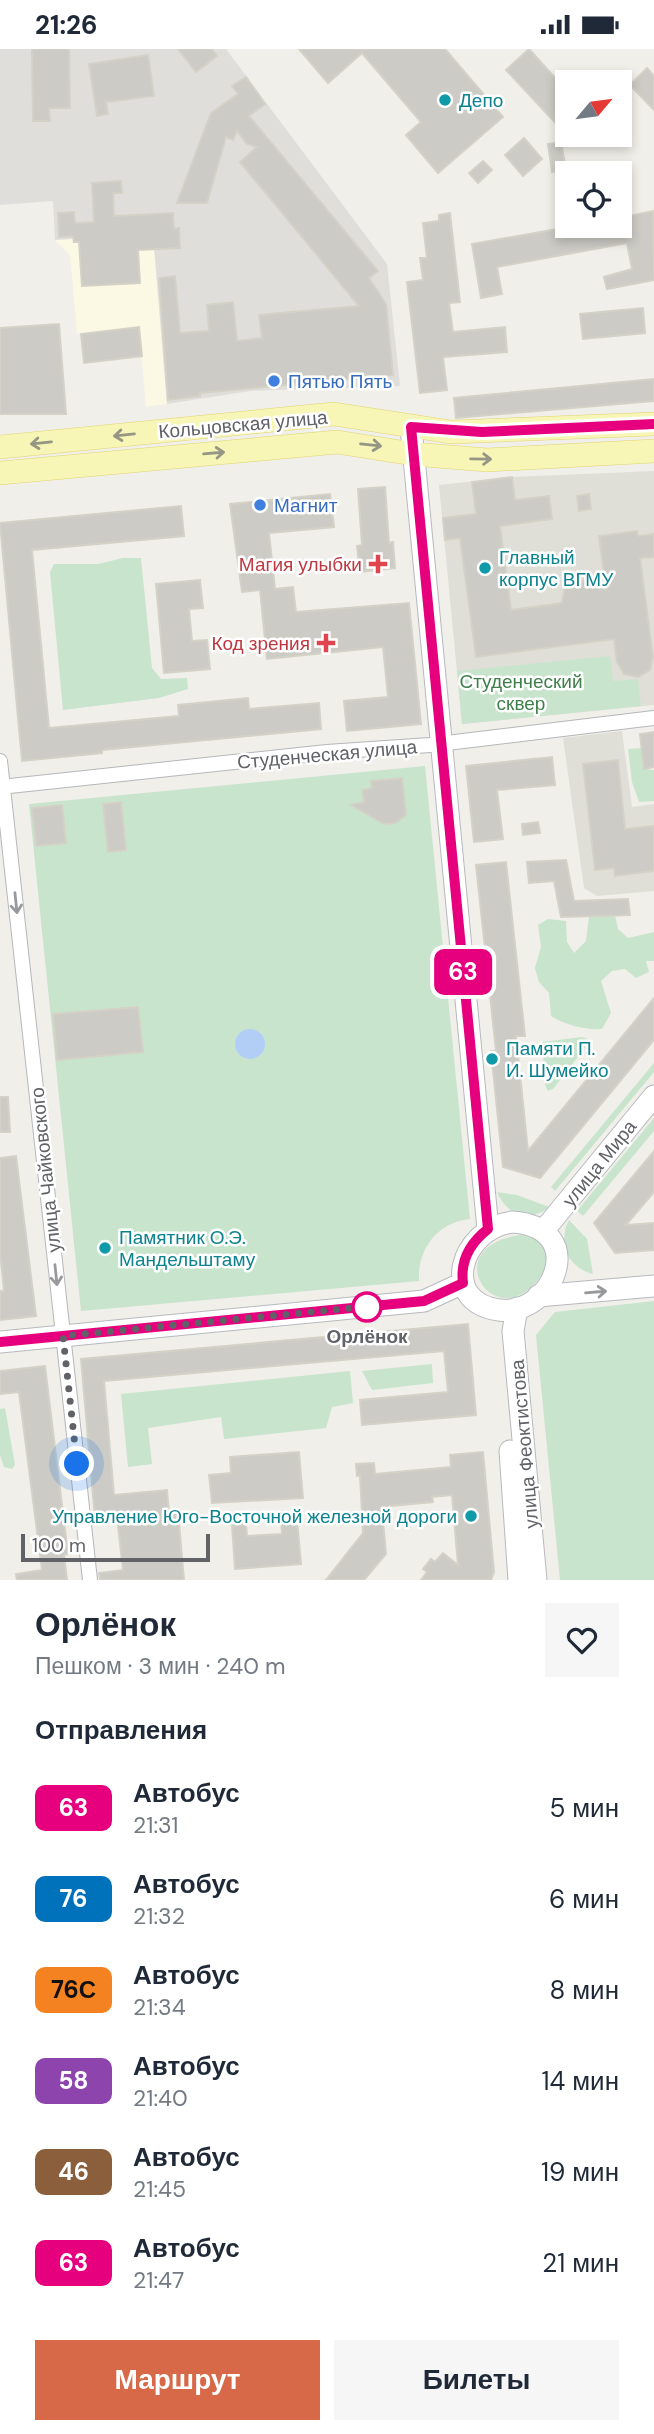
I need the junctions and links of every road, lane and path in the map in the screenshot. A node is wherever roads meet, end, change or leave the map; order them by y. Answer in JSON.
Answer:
{"nodes":[{"id":1,"x":654,"y":424,"type":"edge"},
{"id":2,"x":411,"y":427,"type":"junction"},
{"id":3,"x":0,"y":447,"type":"edge"},
{"id":4,"x":654,"y":451,"type":"edge"},
{"id":5,"x":413,"y":454,"type":"junction"},
{"id":6,"x":0,"y":473,"type":"edge"},
{"id":7,"x":654,"y":718,"type":"edge"},
{"id":8,"x":441,"y":743,"type":"junction"},
{"id":9,"x":0,"y":761,"type":"edge"},
{"id":10,"x":2,"y":787,"type":"edge"},
{"id":11,"x":654,"y":1096,"type":"edge"},
{"id":12,"x":488,"y":1229,"type":"junction"},
{"id":13,"x":544,"y":1230,"type":"junction"},
{"id":14,"x":463,"y":1283,"type":"junction"},
{"id":15,"x":654,"y":1286,"type":"edge"},
{"id":16,"x":538,"y":1296,"type":"junction"},
{"id":17,"x":507,"y":1308,"type":"junction"},
{"id":18,"x":63,"y":1336,"type":"junction"},
{"id":19,"x":0,"y":1342,"type":"edge"},
{"id":20,"x":90,"y":1580,"type":"edge"},
{"id":21,"x":519,"y":1580,"type":"edge"},
{"id":22,"x":536,"y":1580,"type":"edge"}],
"edges":[{"from":1,"to":2,"type":"main road","name":"Кольцовская улица"},
{"from":2,"to":3,"type":"main road","name":"Кольцовская улица","one_way":true},
{"from":2,"to":5,"type":"street"},
{"from":5,"to":4,"type":"main road","name":"Кольцовская улица","one_way":true},
{"from":6,"to":5,"type":"main road","name":"Кольцовская улица","one_way":true},
{"from":5,"to":8,"type":"street"},
{"from":7,"to":8,"type":"street","name":"Студенческая улица"},
{"from":8,"to":10,"type":"street","name":"Студенческая улица"},
{"from":8,"to":12,"type":"street"},
{"from":9,"to":10,"type":"street","name":"улица Чайковского"},
{"from":10,"to":18,"type":"street","name":"улица Чайковского","one_way":true},
{"from":11,"to":13,"type":"street","name":"улица Мира"},
{"from":12,"to":13,"type":"street"},
{"from":12,"to":14,"type":"street"},
{"from":13,"to":16,"type":"street"},
{"from":14,"to":17,"type":"street"},
{"from":14,"to":18,"type":"street"},
{"from":16,"to":15,"type":"street","one_way":true},
{"from":16,"to":17,"type":"street"},
{"from":17,"to":21,"type":"street","name":"улица Феоктистова"},
{"from":17,"to":22,"type":"street","name":"улица Феоктистова"},
{"from":18,"to":19,"type":"street"},
{"from":18,"to":20,"type":"street","name":"улица Чайковского"}]}
